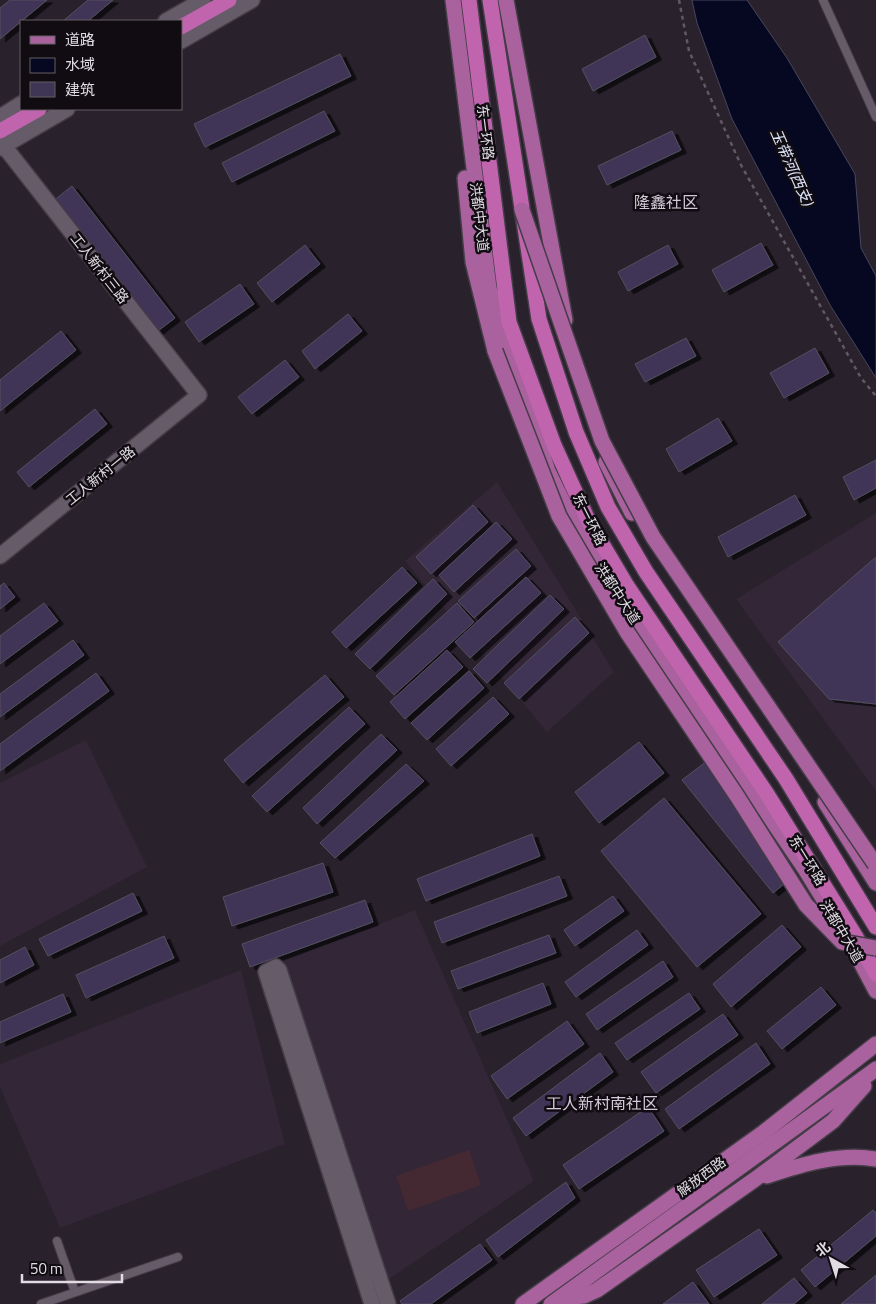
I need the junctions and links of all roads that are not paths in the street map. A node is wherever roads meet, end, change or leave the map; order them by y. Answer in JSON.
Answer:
{"nodes":[{"id":1,"x":203,"y":0,"type":"edge"},
{"id":2,"x":229,"y":0,"type":"edge"},
{"id":3,"x":252,"y":0,"type":"edge"},
{"id":4,"x":445,"y":0,"type":"edge"},
{"id":5,"x":452,"y":0,"type":"edge"},
{"id":6,"x":469,"y":0,"type":"edge"},
{"id":7,"x":490,"y":0,"type":"edge"},
{"id":8,"x":506,"y":0,"type":"edge"},
{"id":9,"x":823,"y":0,"type":"edge"},
{"id":10,"x":168,"y":20,"type":"edge"},
{"id":11,"x":182,"y":26,"type":"edge"},
{"id":12,"x":182,"y":40,"type":"edge"},
{"id":13,"x":20,"y":105,"type":"edge"},
{"id":14,"x":38,"y":110,"type":"edge"},
{"id":15,"x":65,"y":110,"type":"edge"},
{"id":16,"x":0,"y":117,"type":"edge"},
{"id":17,"x":876,"y":117,"type":"edge"},
{"id":18,"x":1,"y":141,"type":"edge"},
{"id":19,"x":522,"y":210,"type":"junction"},
{"id":20,"x":199,"y":395,"type":"joint"},
{"id":21,"x":0,"y":556,"type":"edge"},
{"id":22,"x":876,"y":864,"type":"edge"},
{"id":23,"x":876,"y":883,"type":"edge"},
{"id":24,"x":876,"y":926,"type":"edge"},
{"id":25,"x":876,"y":948,"type":"edge"},
{"id":26,"x":876,"y":974,"type":"edge"},
{"id":27,"x":876,"y":991,"type":"edge"},
{"id":28,"x":876,"y":1044,"type":"edge"},
{"id":29,"x":876,"y":1070,"type":"edge"},
{"id":30,"x":876,"y":1159,"type":"edge"},
{"id":31,"x":754,"y":1180,"type":"junction"},
{"id":32,"x":56,"y":1241,"type":"dead end"},
{"id":33,"x":178,"y":1257,"type":"dead end"},
{"id":34,"x":75,"y":1292,"type":"junction"},
{"id":35,"x":555,"y":1301,"type":"edge"},
{"id":36,"x":41,"y":1304,"type":"edge"},
{"id":37,"x":372,"y":1304,"type":"edge"},
{"id":38,"x":388,"y":1304,"type":"edge"},
{"id":39,"x":523,"y":1304,"type":"edge"}],
"edges":[{"from":1,"to":10,"type":"street"},
{"from":2,"to":11,"type":"highway"},
{"from":3,"to":12,"type":"street"},
{"from":4,"to":25,"type":"main road","bridge":true},
{"from":5,"to":27,"type":"main road","name":"洪都中大道"},
{"from":6,"to":26,"type":"highway","name":"东一环路"},
{"from":7,"to":19,"type":"highway","name":"东一环路"},
{"from":8,"to":23,"type":"main road"},
{"from":9,"to":17,"type":"lane"},
{"from":13,"to":16,"type":"street"},
{"from":14,"to":18,"type":"highway"},
{"from":15,"to":18,"type":"street"},
{"from":18,"to":20,"type":"street","name":"工人新村三路"},
{"from":19,"to":22,"type":"main road","bridge":true},
{"from":19,"to":24,"type":"highway","name":"东一环路","bridge":true},
{"from":20,"to":21,"type":"street","name":"工人新村一路"},
{"from":28,"to":39,"type":"main road","name":"解放西路"},
{"from":29,"to":31,"type":"main road"},
{"from":29,"to":35,"type":"main road","name":"解放西路"},
{"from":30,"to":31,"type":"main road"},
{"from":31,"to":35,"type":"main road"},
{"from":32,"to":34,"type":"lane"},
{"from":33,"to":34,"type":"lane"},
{"from":34,"to":36,"type":"lane"},
{"from":37,"to":38,"type":"street"}]}
